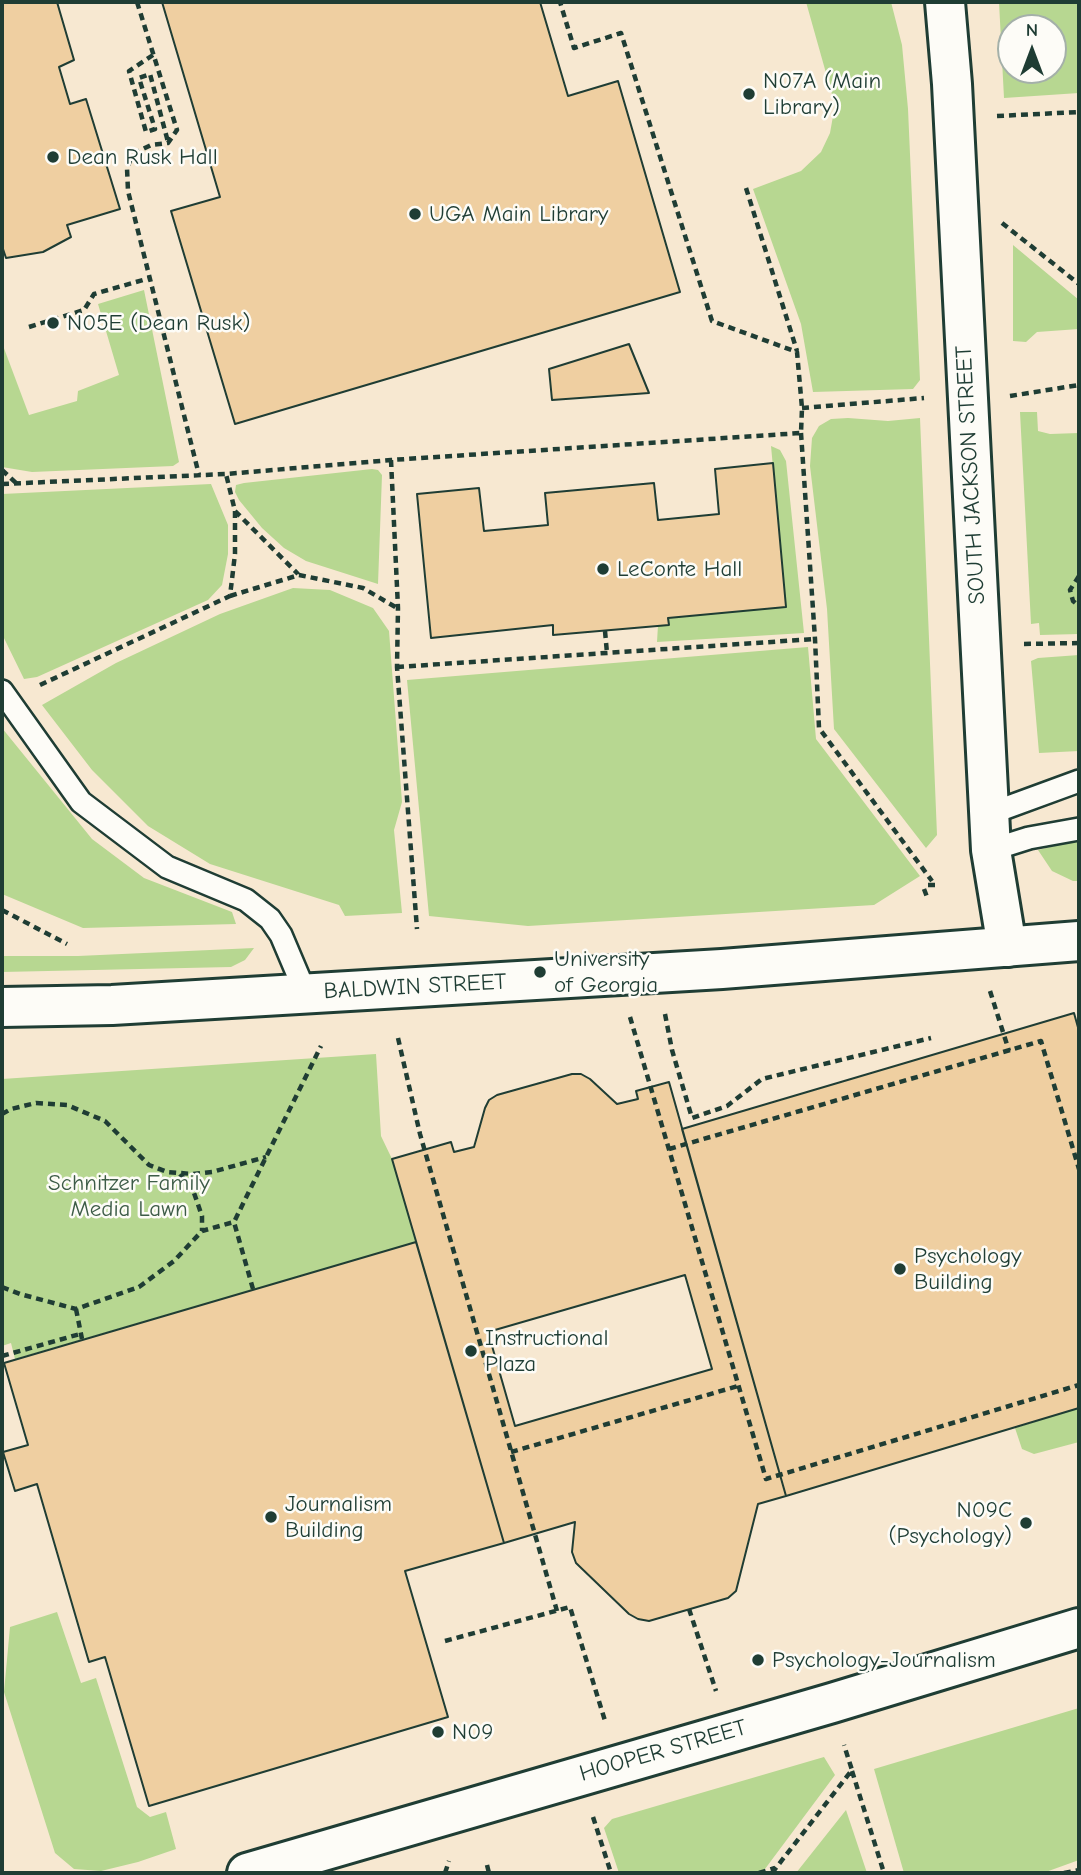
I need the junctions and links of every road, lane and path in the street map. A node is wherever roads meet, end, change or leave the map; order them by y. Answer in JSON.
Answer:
{"nodes":[{"id":1,"x":137,"y":2,"type":"edge"},
{"id":2,"x":560,"y":2,"type":"edge"},
{"id":3,"x":946,"y":2,"type":"edge"},
{"id":4,"x":153,"y":55,"type":"junction"},
{"id":5,"x":1079,"y":112,"type":"edge"},
{"id":6,"x":997,"y":116,"type":"dead end"},
{"id":7,"x":168,"y":143,"type":"junction"},
{"id":8,"x":746,"y":188,"type":"dead end"},
{"id":9,"x":1002,"y":223,"type":"dead end"},
{"id":10,"x":150,"y":278,"type":"junction"},
{"id":11,"x":1079,"y":284,"type":"edge"},
{"id":12,"x":29,"y":327,"type":"dead end"},
{"id":13,"x":797,"y":352,"type":"junction"},
{"id":14,"x":1079,"y":385,"type":"edge"},
{"id":15,"x":1009,"y":396,"type":"dead end"},
{"id":16,"x":925,"y":398,"type":"dead end"},
{"id":17,"x":803,"y":408,"type":"junction"},
{"id":18,"x":801,"y":433,"type":"junction"},
{"id":19,"x":391,"y":460,"type":"junction"},
{"id":20,"x":2,"y":470,"type":"edge"},
{"id":21,"x":226,"y":474,"type":"junction"},
{"id":22,"x":199,"y":475,"type":"junction"},
{"id":23,"x":17,"y":483,"type":"junction"},
{"id":24,"x":2,"y":484,"type":"edge"},
{"id":25,"x":235,"y":510,"type":"junction"},
{"id":26,"x":299,"y":575,"type":"junction"},
{"id":27,"x":1079,"y":576,"type":"edge"},
{"id":28,"x":229,"y":596,"type":"junction"},
{"id":29,"x":1079,"y":606,"type":"edge"},
{"id":30,"x":398,"y":608,"type":"junction"},
{"id":31,"x":605,"y":631,"type":"dead end"},
{"id":32,"x":815,"y":639,"type":"junction"},
{"id":33,"x":1079,"y":643,"type":"edge"},
{"id":34,"x":1034,"y":644,"type":"dead end"},
{"id":35,"x":607,"y":653,"type":"junction"},
{"id":36,"x":397,"y":667,"type":"junction"},
{"id":37,"x":5,"y":696,"type":"edge"},
{"id":38,"x":1079,"y":781,"type":"edge"},
{"id":39,"x":1079,"y":829,"type":"edge"},
{"id":40,"x":990,"y":832,"type":"junction"},
{"id":41,"x":928,"y":885,"type":"junction"},
{"id":42,"x":938,"y":885,"type":"dead end"},
{"id":43,"x":927,"y":897,"type":"dead end"},
{"id":44,"x":2,"y":910,"type":"edge"},
{"id":45,"x":417,"y":929,"type":"dead end"},
{"id":46,"x":1079,"y":941,"type":"edge"},
{"id":47,"x":67,"y":944,"type":"dead end"},
{"id":48,"x":1007,"y":947,"type":"junction"},
{"id":49,"x":306,"y":994,"type":"junction"},
{"id":50,"x":993,"y":1001,"type":"dead end"},
{"id":51,"x":663,"y":1006,"type":"dead end"},
{"id":52,"x":2,"y":1007,"type":"edge"},
{"id":53,"x":628,"y":1009,"type":"dead end"},
{"id":54,"x":398,"y":1038,"type":"dead end"},
{"id":55,"x":931,"y":1038,"type":"dead end"},
{"id":56,"x":321,"y":1046,"type":"dead end"},
{"id":57,"x":1009,"y":1051,"type":"junction"},
{"id":58,"x":2,"y":1114,"type":"edge"},
{"id":59,"x":669,"y":1149,"type":"junction"},
{"id":60,"x":266,"y":1157,"type":"junction"},
{"id":61,"x":1079,"y":1169,"type":"edge"},
{"id":62,"x":180,"y":1173,"type":"junction"},
{"id":63,"x":234,"y":1222,"type":"junction"},
{"id":64,"x":202,"y":1231,"type":"junction"},
{"id":65,"x":2,"y":1287,"type":"edge"},
{"id":66,"x":253,"y":1289,"type":"dead end"},
{"id":67,"x":76,"y":1309,"type":"junction"},
{"id":68,"x":2,"y":1356,"type":"edge"},
{"id":69,"x":1079,"y":1385,"type":"edge"},
{"id":70,"x":738,"y":1386,"type":"junction"},
{"id":71,"x":512,"y":1452,"type":"junction"},
{"id":72,"x":689,"y":1609,"type":"dead end"},
{"id":73,"x":557,"y":1611,"type":"junction"},
{"id":74,"x":1079,"y":1628,"type":"edge"},
{"id":75,"x":446,"y":1641,"type":"dead end"},
{"id":76,"x":720,"y":1702,"type":"dead end"},
{"id":77,"x":607,"y":1725,"type":"dead end"},
{"id":78,"x":842,"y":1738,"type":"dead end"},
{"id":79,"x":852,"y":1770,"type":"junction"},
{"id":80,"x":592,"y":1814,"type":"dead end"},
{"id":81,"x":450,"y":1856,"type":"dead end"},
{"id":82,"x":487,"y":1865,"type":"dead end"},
{"id":83,"x":776,"y":1868,"type":"junction"},
{"id":84,"x":1079,"y":1870,"type":"edge"},
{"id":85,"x":247,"y":1873,"type":"edge"},
{"id":86,"x":445,"y":1873,"type":"edge"},
{"id":87,"x":489,"y":1873,"type":"edge"},
{"id":88,"x":611,"y":1873,"type":"edge"},
{"id":89,"x":759,"y":1873,"type":"edge"},
{"id":90,"x":772,"y":1873,"type":"edge"},
{"id":91,"x":884,"y":1873,"type":"edge"},
{"id":92,"x":1065,"y":1873,"type":"edge"}],
"edges":[{"from":1,"to":4,"type":"path"},
{"from":2,"to":13,"type":"path"},
{"from":3,"to":40,"type":"street","name":"SOUTH JACKSON STREET"},
{"from":4,"to":7,"type":"path"},
{"from":4,"to":7,"type":"path"},
{"from":5,"to":6,"type":"path"},
{"from":7,"to":10,"type":"path"},
{"from":8,"to":13,"type":"path"},
{"from":9,"to":11,"type":"path"},
{"from":10,"to":12,"type":"path"},
{"from":10,"to":22,"type":"path"},
{"from":13,"to":17,"type":"path"},
{"from":14,"to":15,"type":"path"},
{"from":16,"to":17,"type":"path"},
{"from":17,"to":18,"type":"path"},
{"from":18,"to":19,"type":"path"},
{"from":18,"to":32,"type":"path"},
{"from":19,"to":21,"type":"path"},
{"from":19,"to":30,"type":"path"},
{"from":20,"to":23,"type":"path"},
{"from":21,"to":22,"type":"path"},
{"from":21,"to":25,"type":"path"},
{"from":22,"to":23,"type":"path"},
{"from":23,"to":24,"type":"path"},
{"from":25,"to":26,"type":"path"},
{"from":25,"to":28,"type":"path"},
{"from":26,"to":28,"type":"path"},
{"from":26,"to":30,"type":"path"},
{"from":27,"to":29,"type":"path"},
{"from":28,"to":37,"type":"path"},
{"from":30,"to":36,"type":"path"},
{"from":31,"to":35,"type":"path"},
{"from":32,"to":35,"type":"path"},
{"from":32,"to":41,"type":"path"},
{"from":33,"to":34,"type":"path"},
{"from":35,"to":36,"type":"path"},
{"from":36,"to":45,"type":"path"},
{"from":37,"to":49,"type":"lane"},
{"from":38,"to":40,"type":"lane"},
{"from":39,"to":40,"type":"lane"},
{"from":40,"to":48,"type":"street","name":"SOUTH JACKSON STREET"},
{"from":41,"to":42,"type":"path"},
{"from":41,"to":43,"type":"path"},
{"from":44,"to":47,"type":"path"},
{"from":46,"to":48,"type":"street","name":"BALDWIN STREET"},
{"from":48,"to":49,"type":"street","name":"BALDWIN STREET"},
{"from":49,"to":52,"type":"street","name":"BALDWIN STREET"},
{"from":50,"to":57,"type":"path"},
{"from":51,"to":55,"type":"path"},
{"from":53,"to":59,"type":"path"},
{"from":54,"to":71,"type":"path"},
{"from":56,"to":60,"type":"path"},
{"from":57,"to":59,"type":"path"},
{"from":57,"to":61,"type":"path"},
{"from":58,"to":62,"type":"path"},
{"from":59,"to":70,"type":"path"},
{"from":60,"to":62,"type":"path"},
{"from":60,"to":63,"type":"path"},
{"from":62,"to":64,"type":"path"},
{"from":63,"to":64,"type":"path"},
{"from":63,"to":66,"type":"path"},
{"from":64,"to":67,"type":"path"},
{"from":65,"to":67,"type":"path"},
{"from":67,"to":68,"type":"path"},
{"from":69,"to":70,"type":"path"},
{"from":70,"to":71,"type":"path"},
{"from":71,"to":73,"type":"path"},
{"from":72,"to":76,"type":"path"},
{"from":73,"to":75,"type":"path"},
{"from":73,"to":77,"type":"path"},
{"from":74,"to":85,"type":"street","name":"HOOPER STREET"},
{"from":78,"to":79,"type":"path"},
{"from":79,"to":83,"type":"path"},
{"from":79,"to":91,"type":"path"},
{"from":80,"to":88,"type":"path"},
{"from":81,"to":86,"type":"path"},
{"from":82,"to":87,"type":"path"},
{"from":83,"to":89,"type":"path"},
{"from":83,"to":90,"type":"path"},
{"from":84,"to":92,"type":"path"}]}
